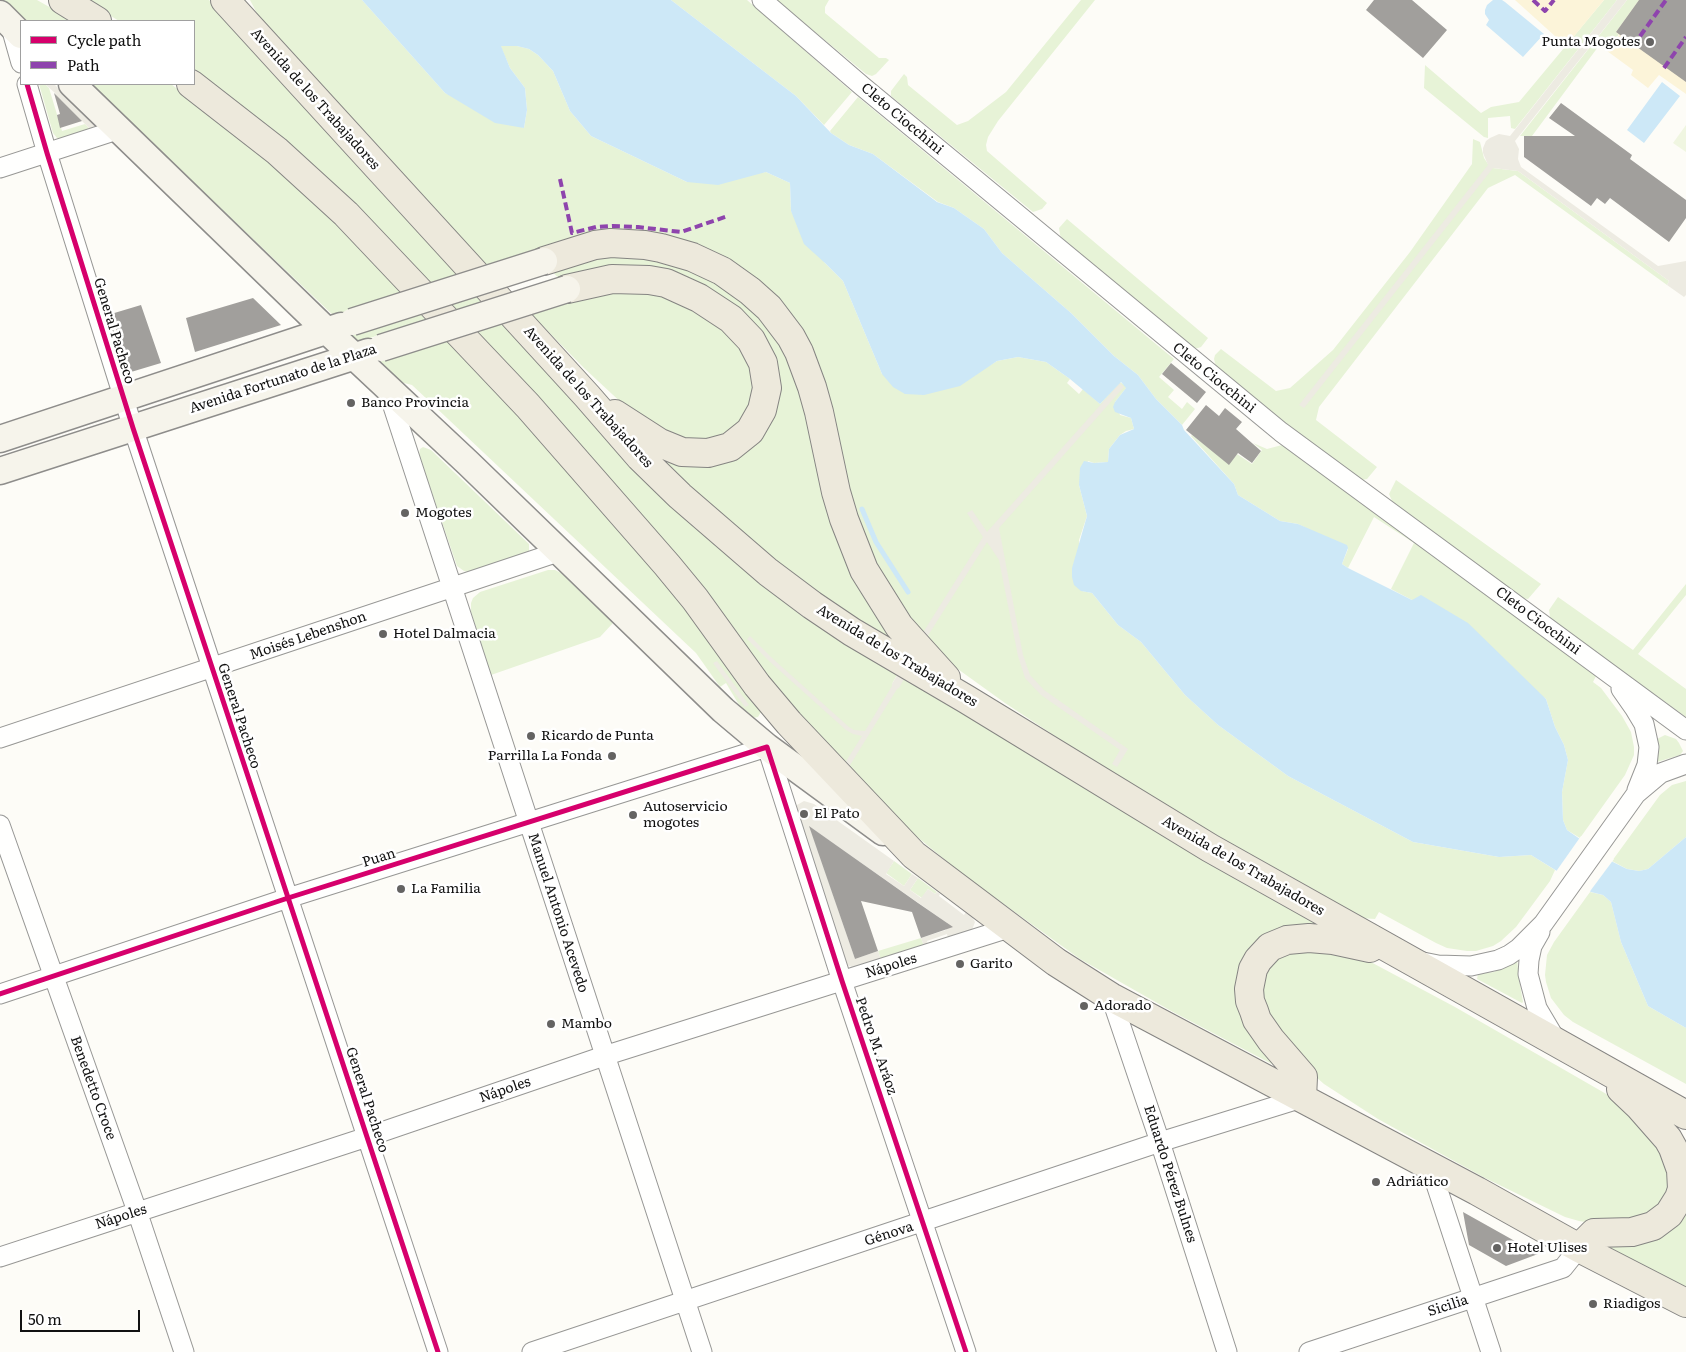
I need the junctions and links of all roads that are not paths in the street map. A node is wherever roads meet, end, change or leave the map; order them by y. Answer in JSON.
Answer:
{"nodes":[{"id":1,"x":63,"y":0,"type":"edge"},
{"id":2,"x":225,"y":0,"type":"edge"},
{"id":3,"x":762,"y":0,"type":"edge"},
{"id":4,"x":95,"y":20,"type":"edge"},
{"id":5,"x":10,"y":24,"type":"edge"},
{"id":6,"x":20,"y":59,"type":"edge"},
{"id":7,"x":27,"y":85,"type":"edge"},
{"id":8,"x":73,"y":85,"type":"edge"},
{"id":9,"x":192,"y":85,"type":"edge"},
{"id":10,"x":120,"y":129,"type":"junction"},
{"id":11,"x":47,"y":153,"type":"junction"},
{"id":12,"x":0,"y":168,"type":"edge"},
{"id":13,"x":544,"y":261,"type":"joint"},
{"id":14,"x":567,"y":289,"type":"joint"},
{"id":15,"x":326,"y":330,"type":"junction"},
{"id":16,"x":353,"y":356,"type":"junction"},
{"id":17,"x":387,"y":388,"type":"junction"},
{"id":18,"x":587,"y":396,"type":"junction"},
{"id":19,"x":124,"y":398,"type":"junction"},
{"id":20,"x":133,"y":428,"type":"junction"},
{"id":21,"x":0,"y":439,"type":"edge"},
{"id":22,"x":0,"y":471,"type":"edge"},
{"id":23,"x":558,"y":552,"type":"junction"},
{"id":24,"x":452,"y":588,"type":"junction"},
{"id":25,"x":212,"y":668,"type":"junction"},
{"id":26,"x":1610,"y":675,"type":"junction"},
{"id":27,"x":966,"y":699,"type":"junction"},
{"id":28,"x":1681,"y":726,"type":"edge"},
{"id":29,"x":0,"y":738,"type":"edge"},
{"id":30,"x":1649,"y":746,"type":"junction"},
{"id":31,"x":767,"y":748,"type":"junction"},
{"id":32,"x":1682,"y":762,"type":"edge"},
{"id":33,"x":1636,"y":794,"type":"junction"},
{"id":34,"x":529,"y":823,"type":"junction"},
{"id":35,"x":0,"y":826,"type":"edge"},
{"id":36,"x":914,"y":855,"type":"junction"},
{"id":37,"x":288,"y":898,"type":"junction"},
{"id":38,"x":1543,"y":924,"type":"junction"},
{"id":39,"x":1012,"y":927,"type":"junction"},
{"id":40,"x":1405,"y":958,"type":"junction"},
{"id":41,"x":53,"y":977,"type":"junction"},
{"id":42,"x":842,"y":981,"type":"junction"},
{"id":43,"x":0,"y":994,"type":"edge"},
{"id":44,"x":1111,"y":997,"type":"junction"},
{"id":45,"x":1559,"y":1044,"type":"junction"},
{"id":46,"x":604,"y":1056,"type":"junction"},
{"id":47,"x":1597,"y":1066,"type":"junction"},
{"id":48,"x":1302,"y":1098,"type":"junction"},
{"id":49,"x":1686,"y":1115,"type":"edge"},
{"id":50,"x":367,"y":1137,"type":"junction"},
{"id":51,"x":1160,"y":1142,"type":"junction"},
{"id":52,"x":1430,"y":1166,"type":"junction"},
{"id":53,"x":137,"y":1211,"type":"junction"},
{"id":54,"x":923,"y":1222,"type":"junction"},
{"id":55,"x":1579,"y":1248,"type":"junction"},
{"id":56,"x":0,"y":1257,"type":"edge"},
{"id":57,"x":1474,"y":1298,"type":"junction"},
{"id":58,"x":685,"y":1301,"type":"junction"},
{"id":59,"x":1686,"y":1303,"type":"edge"},
{"id":60,"x":184,"y":1352,"type":"edge"},
{"id":61,"x":438,"y":1352,"type":"edge"},
{"id":62,"x":532,"y":1352,"type":"edge"},
{"id":63,"x":702,"y":1352,"type":"edge"},
{"id":64,"x":966,"y":1352,"type":"edge"},
{"id":65,"x":1228,"y":1352,"type":"edge"},
{"id":66,"x":1309,"y":1352,"type":"edge"},
{"id":67,"x":1491,"y":1352,"type":"edge"}],
"edges":[{"from":1,"to":4,"type":"main road"},
{"from":2,"to":18,"type":"main road","name":"Avenida de los Trabajadores"},
{"from":3,"to":26,"type":"street","name":"Cleto Ciocchini"},
{"from":5,"to":6,"type":"street"},
{"from":7,"to":11,"type":"street","name":"General Pacheco"},
{"from":8,"to":10,"type":"main road"},
{"from":9,"to":36,"type":"main road"},
{"from":10,"to":11,"type":"street"},
{"from":10,"to":15,"type":"main road"},
{"from":11,"to":12,"type":"street"},
{"from":11,"to":19,"type":"street","name":"General Pacheco"},
{"from":13,"to":15,"type":"main road","bridge":true},
{"from":13,"to":27,"type":"main road"},
{"from":14,"to":16,"type":"main road","name":"Avenida Fortunato de la Plaza","bridge":true},
{"from":14,"to":18,"type":"main road"},
{"from":15,"to":16,"type":"main road"},
{"from":15,"to":19,"type":"main road"},
{"from":16,"to":17,"type":"main road"},
{"from":16,"to":20,"type":"main road","name":"Avenida Fortunato de la Plaza"},
{"from":17,"to":23,"type":"main road"},
{"from":17,"to":24,"type":"street","name":"Manuel Antonio Acevedo"},
{"from":18,"to":27,"type":"main road","name":"Avenida de los Trabajadores"},
{"from":19,"to":20,"type":"street","name":"General Pacheco"},
{"from":19,"to":21,"type":"main road"},
{"from":20,"to":22,"type":"main road","name":"Avenida Fortunato de la Plaza"},
{"from":20,"to":25,"type":"street","name":"General Pacheco"},
{"from":23,"to":24,"type":"street","name":"Moisés Lebenshon"},
{"from":23,"to":31,"type":"main road"},
{"from":24,"to":25,"type":"street","name":"Moisés Lebenshon"},
{"from":24,"to":34,"type":"street","name":"Manuel Antonio Acevedo"},
{"from":25,"to":29,"type":"street","name":"Moisés Lebenshon"},
{"from":25,"to":37,"type":"street","name":"General Pacheco"},
{"from":26,"to":28,"type":"street","name":"Cleto Ciocchini"},
{"from":26,"to":30,"type":"street"},
{"from":27,"to":40,"type":"main road","name":"Avenida de los Trabajadores"},
{"from":28,"to":30,"type":"street"},
{"from":30,"to":33,"type":"street"},
{"from":31,"to":34,"type":"street","name":"Puan"},
{"from":31,"to":36,"type":"main road"},
{"from":31,"to":42,"type":"street","name":"Pedro M. Aráoz"},
{"from":32,"to":33,"type":"street"},
{"from":33,"to":38,"type":"street"},
{"from":34,"to":37,"type":"street","name":"Puan"},
{"from":34,"to":46,"type":"street","name":"Manuel Antonio Acevedo"},
{"from":35,"to":41,"type":"street","name":"Benedetto Croce"},
{"from":36,"to":39,"type":"main road"},
{"from":37,"to":41,"type":"street","name":"Puan"},
{"from":37,"to":50,"type":"street","name":"General Pacheco"},
{"from":38,"to":40,"type":"street"},
{"from":38,"to":45,"type":"street"},
{"from":39,"to":42,"type":"street","name":"Nápoles"},
{"from":39,"to":44,"type":"main road"},
{"from":40,"to":45,"type":"main road","name":"Avenida de los Trabajadores"},
{"from":40,"to":48,"type":"main road"},
{"from":41,"to":43,"type":"street","name":"Puan"},
{"from":41,"to":53,"type":"street","name":"Benedetto Croce"},
{"from":42,"to":46,"type":"street","name":"Nápoles"},
{"from":42,"to":54,"type":"street","name":"Pedro M. Aráoz"},
{"from":44,"to":48,"type":"main road"},
{"from":44,"to":51,"type":"street","name":"Eduardo Pérez Bulnes"},
{"from":45,"to":47,"type":"main road","name":"Avenida de los Trabajadores"},
{"from":46,"to":50,"type":"street","name":"Nápoles"},
{"from":46,"to":58,"type":"street","name":"Manuel Antonio Acevedo"},
{"from":47,"to":49,"type":"main road","name":"Avenida de los Trabajadores"},
{"from":47,"to":55,"type":"main road"},
{"from":48,"to":51,"type":"street","name":"Génova"},
{"from":48,"to":52,"type":"main road"},
{"from":50,"to":53,"type":"street","name":"Nápoles"},
{"from":50,"to":61,"type":"street","name":"General Pacheco"},
{"from":51,"to":54,"type":"street","name":"Génova"},
{"from":51,"to":65,"type":"street","name":"Eduardo Pérez Bulnes"},
{"from":52,"to":55,"type":"main road"},
{"from":52,"to":57,"type":"street"},
{"from":53,"to":56,"type":"street","name":"Nápoles"},
{"from":53,"to":60,"type":"street","name":"Benedetto Croce"},
{"from":54,"to":58,"type":"street","name":"Génova"},
{"from":54,"to":64,"type":"street","name":"Pedro M. Aráoz"},
{"from":55,"to":57,"type":"street","name":"Sicilia"},
{"from":55,"to":59,"type":"main road"},
{"from":57,"to":66,"type":"street","name":"Sicilia"},
{"from":57,"to":67,"type":"street"},
{"from":58,"to":62,"type":"street","name":"Génova"},
{"from":58,"to":63,"type":"street","name":"Manuel Antonio Acevedo"}]}
